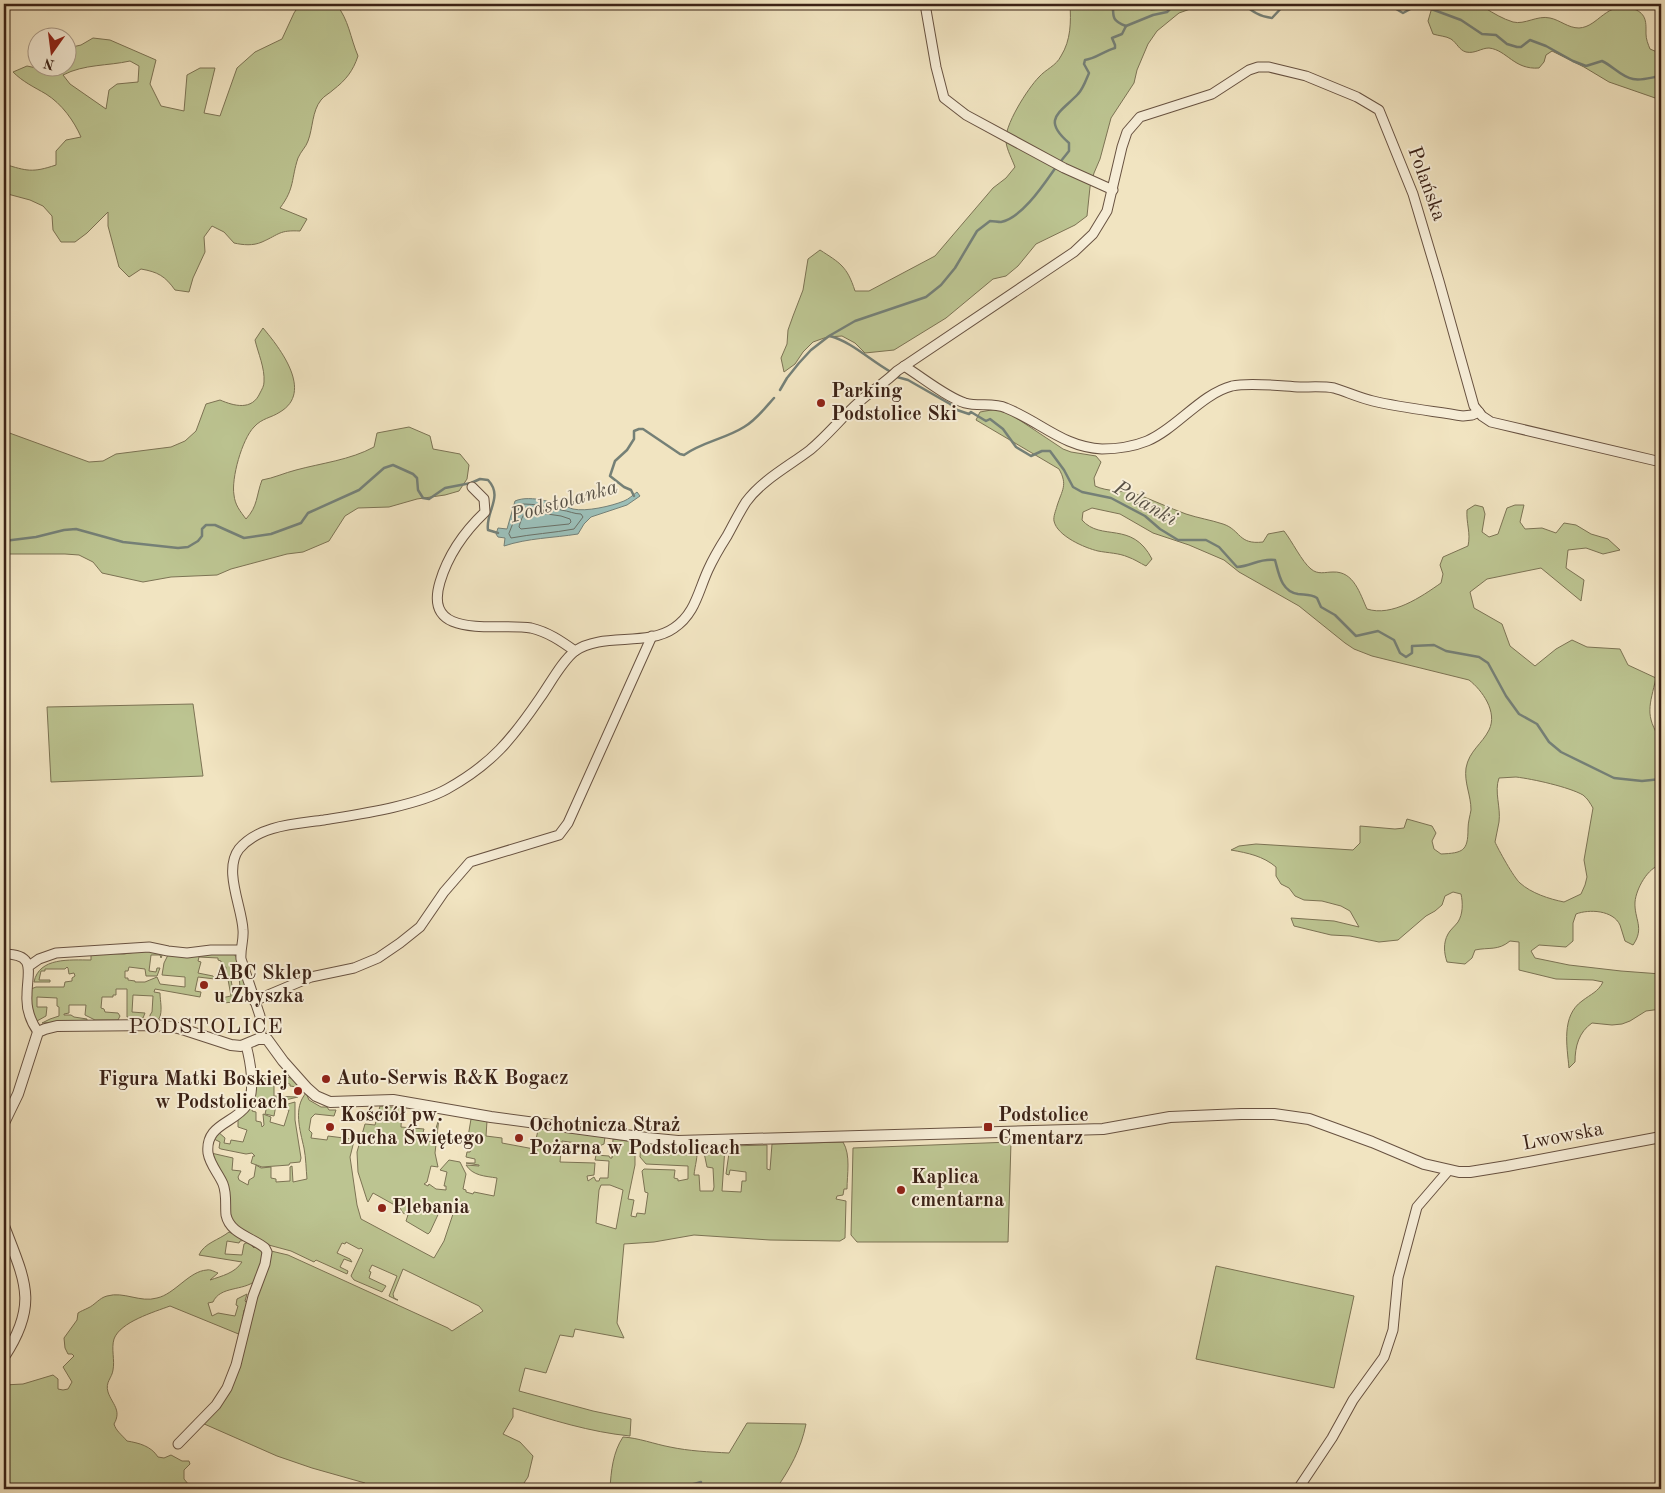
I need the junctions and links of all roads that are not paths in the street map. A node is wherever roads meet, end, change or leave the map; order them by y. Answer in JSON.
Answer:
{"nodes":[{"id":1,"x":925,"y":4,"type":"edge"},
{"id":2,"x":1113,"y":190,"type":"junction"},
{"id":3,"x":904,"y":366,"type":"junction"},
{"id":4,"x":1479,"y":412,"type":"junction"},
{"id":5,"x":1661,"y":462,"type":"edge"},
{"id":6,"x":472,"y":487,"type":"dead end"},
{"id":7,"x":652,"y":636,"type":"junction"},
{"id":8,"x":575,"y":651,"type":"junction"},
{"id":9,"x":240,"y":950,"type":"junction"},
{"id":10,"x":4,"y":954,"type":"edge"},
{"id":11,"x":29,"y":966,"type":"junction"},
{"id":12,"x":254,"y":1000,"type":"junction"},
{"id":13,"x":38,"y":1032,"type":"junction"},
{"id":14,"x":261,"y":1038,"type":"junction"},
{"id":15,"x":246,"y":1045,"type":"junction"},
{"id":16,"x":4,"y":1123,"type":"edge"},
{"id":17,"x":1661,"y":1137,"type":"edge"},
{"id":18,"x":1448,"y":1170,"type":"junction"},
{"id":19,"x":4,"y":1226,"type":"edge"},
{"id":20,"x":4,"y":1357,"type":"edge"},
{"id":21,"x":178,"y":1444,"type":"dead end"},
{"id":22,"x":1298,"y":1489,"type":"edge"}],
"edges":[{"from":1,"to":2,"type":"street"},
{"from":2,"to":3,"type":"street","name":"Polańska"},
{"from":2,"to":4,"type":"street","name":"Polańska"},
{"from":3,"to":4,"type":"street"},
{"from":3,"to":7,"type":"street","name":"Polańska"},
{"from":4,"to":5,"type":"street"},
{"from":6,"to":8,"type":"street"},
{"from":7,"to":8,"type":"street","name":"Polańska"},
{"from":7,"to":12,"type":"street"},
{"from":8,"to":9,"type":"street"},
{"from":9,"to":11,"type":"street"},
{"from":9,"to":12,"type":"street"},
{"from":10,"to":11,"type":"street"},
{"from":11,"to":13,"type":"street"},
{"from":12,"to":14,"type":"street"},
{"from":13,"to":15,"type":"street"},
{"from":13,"to":16,"type":"street"},
{"from":14,"to":15,"type":"street"},
{"from":14,"to":18,"type":"street","name":"Lwowska"},
{"from":15,"to":21,"type":"street"},
{"from":17,"to":18,"type":"street","name":"Lwowska"},
{"from":18,"to":22,"type":"street"},
{"from":19,"to":20,"type":"street"}]}
